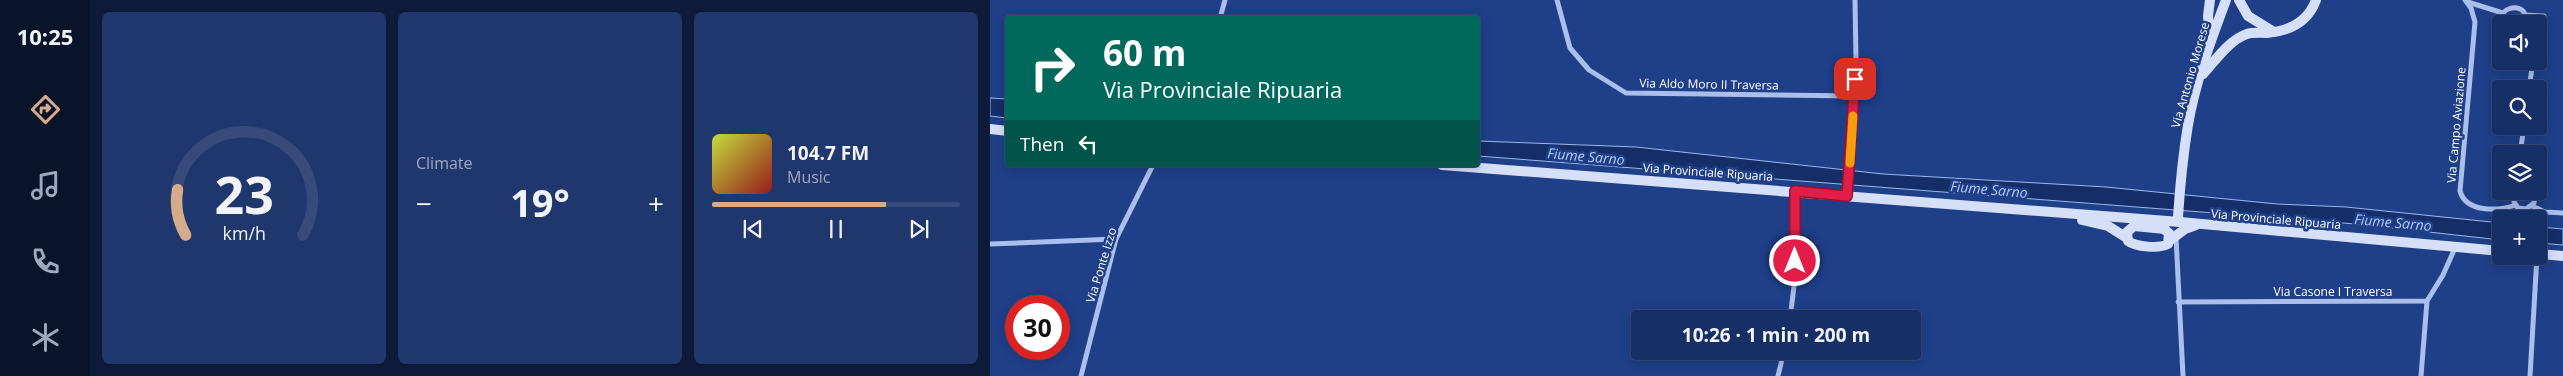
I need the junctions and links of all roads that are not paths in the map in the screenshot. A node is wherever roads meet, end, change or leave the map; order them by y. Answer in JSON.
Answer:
{"nodes":[{"id":1,"x":1225,"y":0,"type":"edge"},
{"id":2,"x":1557,"y":0,"type":"edge"},
{"id":3,"x":1854,"y":0,"type":"edge"},
{"id":4,"x":2210,"y":0,"type":"edge"},
{"id":5,"x":2226,"y":0,"type":"edge"},
{"id":6,"x":2239,"y":0,"type":"edge"},
{"id":7,"x":2308,"y":0,"type":"edge"},
{"id":8,"x":2316,"y":0,"type":"edge"},
{"id":9,"x":2466,"y":1,"type":"edge"},
{"id":10,"x":2516,"y":2,"type":"edge"},
{"id":11,"x":2503,"y":13,"type":"joint"},
{"id":12,"x":2525,"y":14,"type":"joint"},
{"id":13,"x":1221,"y":15,"type":"edge"},
{"id":14,"x":2534,"y":15,"type":"edge"},
{"id":15,"x":2306,"y":16,"type":"junction"},
{"id":16,"x":2274,"y":32,"type":"junction"},
{"id":17,"x":2211,"y":41,"type":"junction"},
{"id":18,"x":2201,"y":76,"type":"junction"},
{"id":19,"x":1854,"y":96,"type":"junction"},
{"id":20,"x":990,"y":129,"type":"edge"},
{"id":21,"x":1005,"y":131,"type":"edge"},
{"id":22,"x":1152,"y":167,"type":"edge"},
{"id":23,"x":1469,"y":167,"type":"edge"},
{"id":24,"x":1795,"y":191,"type":"junction"},
{"id":25,"x":1847,"y":194,"type":"junction"},
{"id":26,"x":2514,"y":200,"type":"edge"},
{"id":27,"x":2535,"y":200,"type":"edge"},
{"id":28,"x":2516,"y":205,"type":"junction"},
{"id":29,"x":2532,"y":206,"type":"junction"},
{"id":30,"x":2563,"y":213,"type":"edge"},
{"id":31,"x":2062,"y":214,"type":"junction"},
{"id":32,"x":2150,"y":221,"type":"junction"},
{"id":33,"x":2197,"y":225,"type":"junction"},
{"id":34,"x":2134,"y":226,"type":"junction"},
{"id":35,"x":2172,"y":230,"type":"junction"},
{"id":36,"x":2127,"y":238,"type":"junction"},
{"id":37,"x":1116,"y":239,"type":"junction"},
{"id":38,"x":990,"y":244,"type":"edge"},
{"id":39,"x":2456,"y":248,"type":"junction"},
{"id":40,"x":2492,"y":250,"type":"edge"},
{"id":41,"x":2176,"y":254,"type":"junction"},
{"id":42,"x":2547,"y":255,"type":"edge"},
{"id":43,"x":2563,"y":256,"type":"edge"},
{"id":44,"x":2537,"y":265,"type":"edge"},
{"id":45,"x":2428,"y":301,"type":"junction"},
{"id":46,"x":2178,"y":302,"type":"junction"},
{"id":47,"x":1791,"y":310,"type":"edge"},
{"id":48,"x":1782,"y":360,"type":"edge"},
{"id":49,"x":1081,"y":376,"type":"edge"},
{"id":50,"x":1778,"y":376,"type":"edge"},
{"id":51,"x":2183,"y":376,"type":"edge"},
{"id":52,"x":2421,"y":376,"type":"edge"},
{"id":53,"x":2530,"y":376,"type":"edge"}],
"edges":[{"from":1,"to":13,"type":"street"},
{"from":2,"to":19,"type":"street","name":"Via Aldo Moro II Traversa"},
{"from":3,"to":19,"type":"street"},
{"from":4,"to":17,"type":"main road"},
{"from":5,"to":17,"type":"main road","name":"Via Antonio Morese"},
{"from":6,"to":16,"type":"main road"},
{"from":7,"to":15,"type":"main road"},
{"from":8,"to":15,"type":"main road"},
{"from":9,"to":11,"type":"street"},
{"from":9,"to":28,"type":"street","name":"Via Campo Aviazione"},
{"from":10,"to":11,"type":"street"},
{"from":10,"to":12,"type":"street"},
{"from":12,"to":14,"type":"street"},
{"from":15,"to":16,"type":"main road"},
{"from":16,"to":18,"type":"main road"},
{"from":17,"to":18,"type":"main road","name":"Via Antonio Morese"},
{"from":18,"to":35,"type":"main road","name":"Via Antonio Morese"},
{"from":19,"to":25,"type":"street"},
{"from":20,"to":21,"type":"main road"},
{"from":22,"to":37,"type":"street","name":"Via Ponte Izzo"},
{"from":23,"to":24,"type":"main road","name":"Via Provinciale Ripuaria"},
{"from":24,"to":25,"type":"main road","name":"Via Provinciale Ripuaria"},
{"from":24,"to":47,"type":"street"},
{"from":25,"to":31,"type":"main road","name":"Via Provinciale Ripuaria"},
{"from":26,"to":28,"type":"street"},
{"from":27,"to":29,"type":"street"},
{"from":28,"to":29,"type":"street"},
{"from":29,"to":30,"type":"street"},
{"from":31,"to":32,"type":"main road","name":"Via Provinciale Ripuaria"},
{"from":31,"to":36,"type":"main road","name":"Via Provinciale Ripuaria"},
{"from":32,"to":34,"type":"main road"},
{"from":32,"to":35,"type":"main road","name":"Via Provinciale Ripuaria"},
{"from":33,"to":35,"type":"main road","name":"Via Provinciale Ripuaria"},
{"from":33,"to":35,"type":"main road","name":"Via Provinciale Ripuaria"},
{"from":33,"to":39,"type":"main road","name":"Via Provinciale Ripuaria"},
{"from":34,"to":35,"type":"main road","name":"Via Provinciale Ripuaria"},
{"from":34,"to":36,"type":"main road"},
{"from":35,"to":36,"type":"main road","name":"Via Provinciale Ripuaria"},
{"from":35,"to":41,"type":"street"},
{"from":35,"to":41,"type":"street"},
{"from":37,"to":38,"type":"street"},
{"from":37,"to":49,"type":"street","name":"Via Ponte Izzo"},
{"from":39,"to":40,"type":"main road","name":"Via Provinciale Ripuaria"},
{"from":39,"to":45,"type":"street"},
{"from":41,"to":46,"type":"street"},
{"from":42,"to":43,"type":"main road"},
{"from":44,"to":53,"type":"street"},
{"from":45,"to":46,"type":"street","name":"Via Casone I Traversa"},
{"from":45,"to":52,"type":"street"},
{"from":46,"to":51,"type":"street"},
{"from":48,"to":50,"type":"street"}]}
